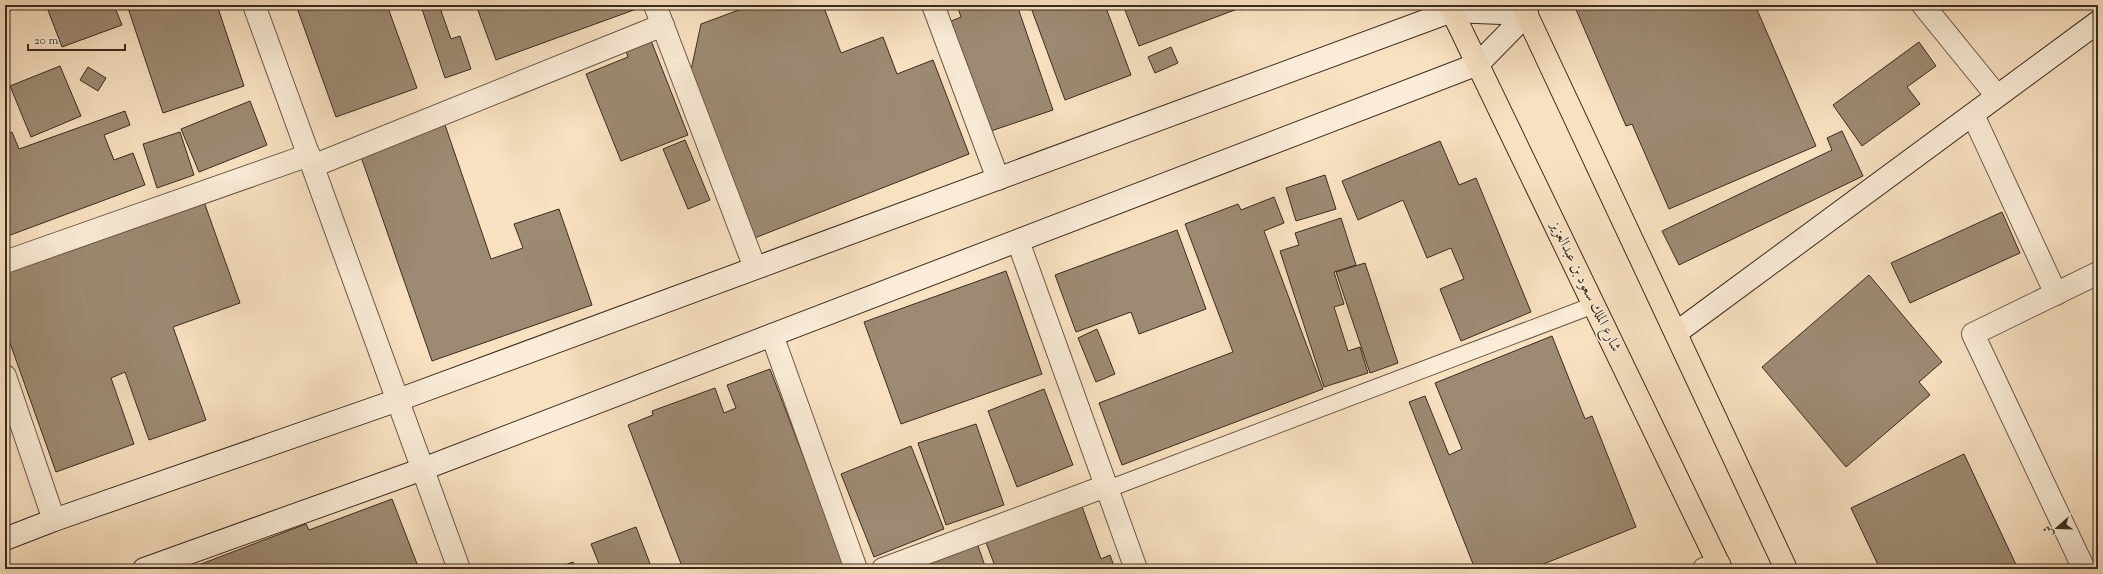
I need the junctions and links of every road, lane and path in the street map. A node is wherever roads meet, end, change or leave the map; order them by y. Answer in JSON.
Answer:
{"nodes":[{"id":1,"x":254,"y":5,"type":"edge"},
{"id":2,"x":933,"y":5,"type":"edge"},
{"id":3,"x":1923,"y":5,"type":"edge"},
{"id":4,"x":1451,"y":8,"type":"edge"},
{"id":5,"x":1524,"y":9,"type":"edge"},
{"id":6,"x":659,"y":15,"type":"edge"},
{"id":7,"x":2098,"y":22,"type":"edge"},
{"id":8,"x":1478,"y":64,"type":"junction"},
{"id":9,"x":1997,"y":96,"type":"junction"},
{"id":10,"x":1973,"y":115,"type":"junction"},
{"id":11,"x":311,"y":161,"type":"junction"},
{"id":12,"x":998,"y":179,"type":"junction"},
{"id":13,"x":1018,"y":241,"type":"junction"},
{"id":14,"x":5,"y":262,"type":"edge"},
{"id":15,"x":755,"y":268,"type":"junction"},
{"id":16,"x":2098,"y":273,"type":"edge"},
{"id":17,"x":2056,"y":294,"type":"junction"},
{"id":18,"x":1594,"y":305,"type":"junction"},
{"id":19,"x":1676,"y":333,"type":"junction"},
{"id":20,"x":772,"y":335,"type":"junction"},
{"id":21,"x":5,"y":376,"type":"edge"},
{"id":22,"x":398,"y":400,"type":"junction"},
{"id":23,"x":423,"y":469,"type":"junction"},
{"id":24,"x":1107,"y":488,"type":"junction"},
{"id":25,"x":54,"y":520,"type":"junction"},
{"id":26,"x":5,"y":539,"type":"edge"},
{"id":27,"x":1714,"y":567,"type":"edge"},
{"id":28,"x":144,"y":569,"type":"edge"},
{"id":29,"x":459,"y":569,"type":"edge"},
{"id":30,"x":856,"y":569,"type":"edge"},
{"id":31,"x":883,"y":569,"type":"edge"},
{"id":32,"x":1136,"y":569,"type":"edge"},
{"id":33,"x":1786,"y":569,"type":"edge"},
{"id":34,"x":2084,"y":569,"type":"edge"}],
"edges":[{"from":1,"to":11,"type":"street"},
{"from":2,"to":12,"type":"street"},
{"from":3,"to":9,"type":"street"},
{"from":4,"to":5,"type":"street"},
{"from":4,"to":8,"type":"main road","name":"شارع الملك سعود بن عبدالعزيز"},
{"from":4,"to":12,"type":"street"},
{"from":5,"to":8,"type":"street"},
{"from":5,"to":19,"type":"main road"},
{"from":6,"to":11,"type":"street"},
{"from":6,"to":15,"type":"street"},
{"from":7,"to":9,"type":"street"},
{"from":8,"to":13,"type":"street"},
{"from":8,"to":18,"type":"main road","name":"شارع الملك سعود بن عبدالعزيز"},
{"from":9,"to":10,"type":"street"},
{"from":10,"to":17,"type":"street"},
{"from":10,"to":19,"type":"street"},
{"from":11,"to":14,"type":"street"},
{"from":11,"to":22,"type":"street"},
{"from":12,"to":15,"type":"street"},
{"from":13,"to":20,"type":"street"},
{"from":13,"to":24,"type":"street"},
{"from":15,"to":22,"type":"street"},
{"from":16,"to":17,"type":"street"},
{"from":17,"to":34,"type":"street"},
{"from":18,"to":24,"type":"lane"},
{"from":18,"to":27,"type":"main road","name":"شارع الملك سعود بن عبدالعزيز"},
{"from":19,"to":33,"type":"main road"},
{"from":20,"to":23,"type":"street"},
{"from":20,"to":30,"type":"street"},
{"from":21,"to":25,"type":"street"},
{"from":22,"to":23,"type":"street"},
{"from":22,"to":25,"type":"street"},
{"from":23,"to":28,"type":"street"},
{"from":23,"to":29,"type":"street"},
{"from":24,"to":31,"type":"street"},
{"from":24,"to":32,"type":"street"},
{"from":25,"to":26,"type":"street"}]}
